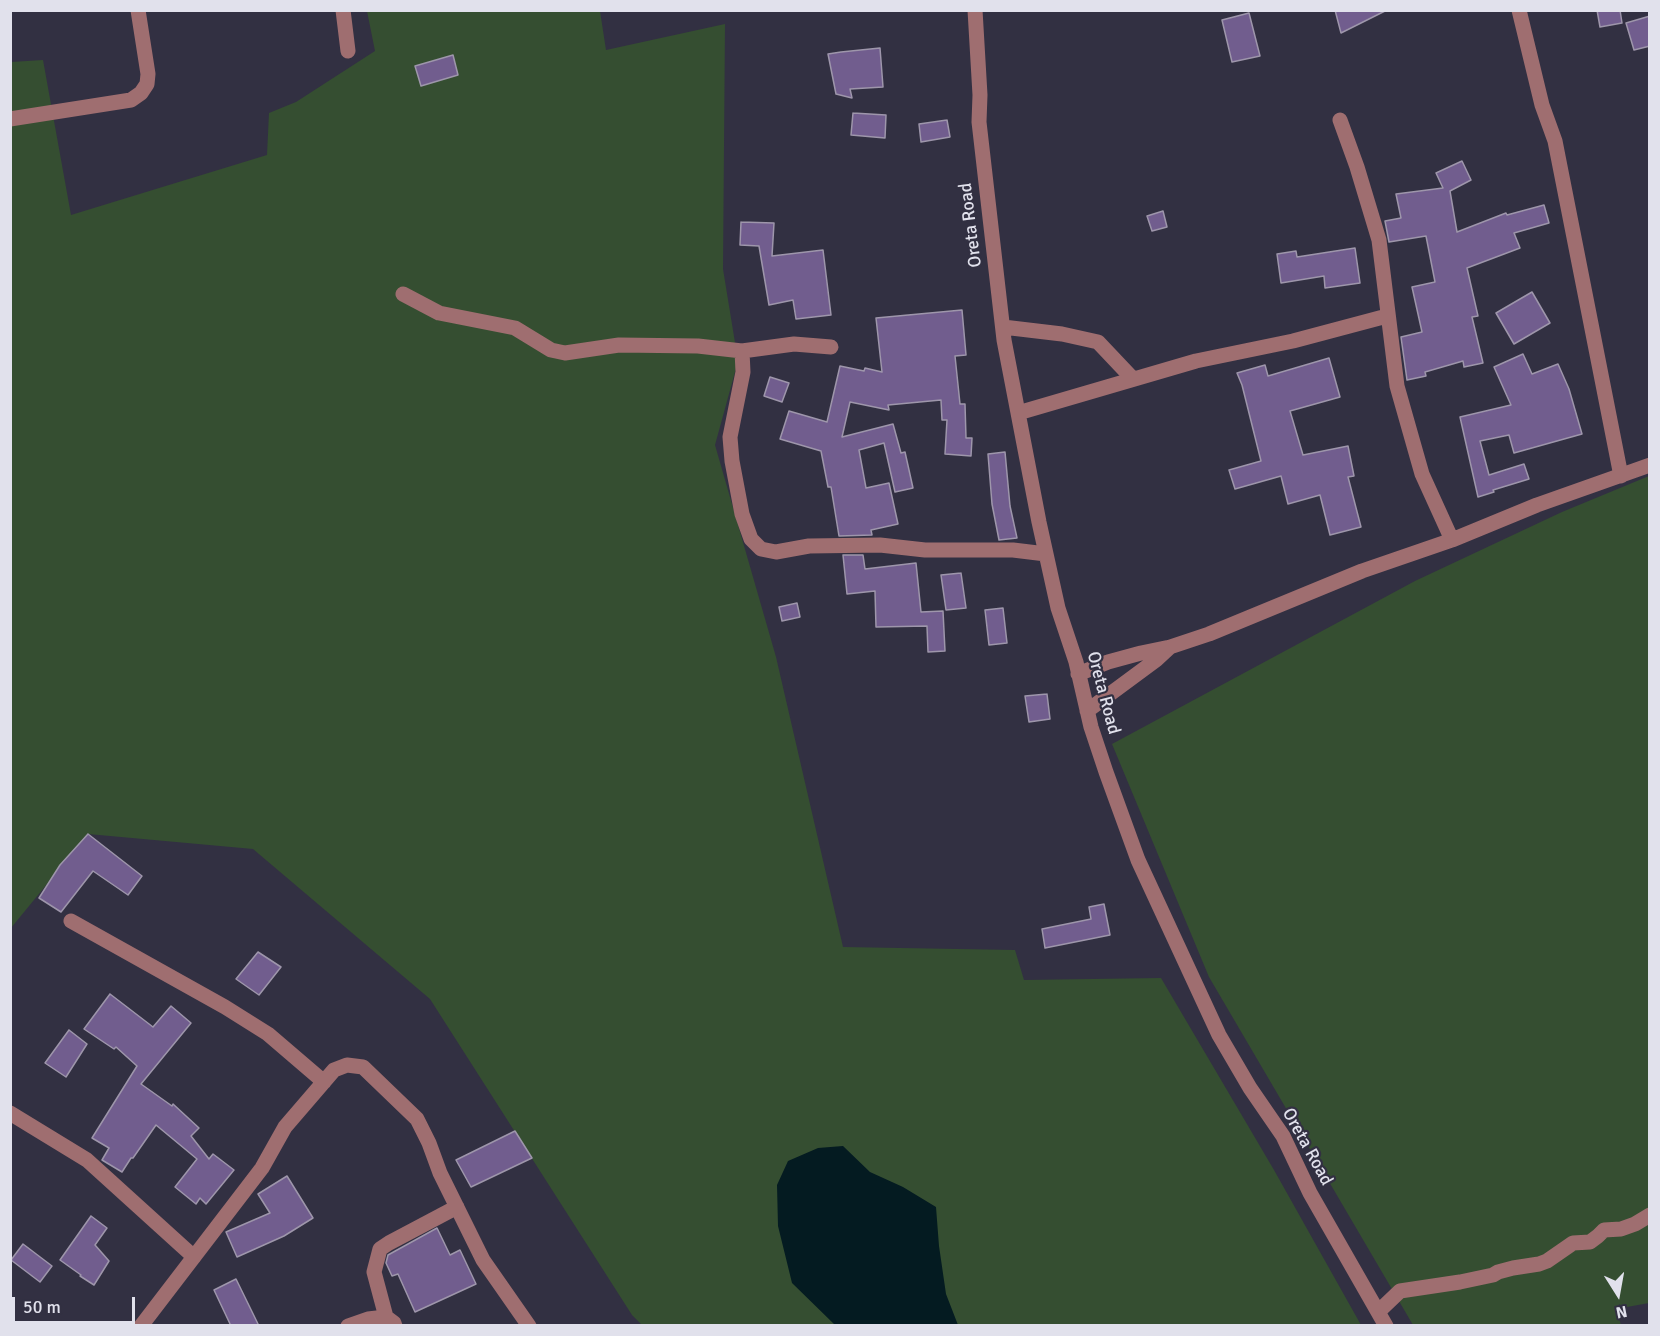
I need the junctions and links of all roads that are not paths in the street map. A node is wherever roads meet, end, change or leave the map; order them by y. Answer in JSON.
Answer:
{"nodes":[{"id":1,"x":138,"y":10,"type":"edge"},
{"id":2,"x":343,"y":10,"type":"edge"},
{"id":3,"x":975,"y":10,"type":"edge"},
{"id":4,"x":1519,"y":10,"type":"edge"},
{"id":5,"x":348,"y":51,"type":"dead end"},
{"id":6,"x":10,"y":119,"type":"edge"},
{"id":7,"x":1340,"y":120,"type":"dead end"},
{"id":8,"x":403,"y":294,"type":"dead end"},
{"id":9,"x":1387,"y":316,"type":"junction"},
{"id":10,"x":1002,"y":327,"type":"junction"},
{"id":11,"x":831,"y":347,"type":"dead end"},
{"id":12,"x":742,"y":351,"type":"junction"},
{"id":13,"x":1133,"y":379,"type":"junction"},
{"id":14,"x":1018,"y":413,"type":"junction"},
{"id":15,"x":1650,"y":465,"type":"edge"},
{"id":16,"x":1621,"y":476,"type":"junction"},
{"id":17,"x":1452,"y":540,"type":"junction"},
{"id":18,"x":1046,"y":554,"type":"junction"},
{"id":19,"x":1170,"y":647,"type":"junction"},
{"id":20,"x":1078,"y":674,"type":"junction"},
{"id":21,"x":1087,"y":711,"type":"junction"},
{"id":22,"x":71,"y":921,"type":"dead end"},
{"id":23,"x":324,"y":1082,"type":"junction"},
{"id":24,"x":10,"y":1113,"type":"edge"},
{"id":25,"x":457,"y":1207,"type":"junction"},
{"id":26,"x":1650,"y":1215,"type":"edge"},
{"id":27,"x":194,"y":1257,"type":"junction"},
{"id":28,"x":1382,"y":1319,"type":"edge"},
{"id":29,"x":391,"y":1321,"type":"edge"},
{"id":30,"x":141,"y":1326,"type":"edge"},
{"id":31,"x":348,"y":1326,"type":"edge"},
{"id":32,"x":529,"y":1326,"type":"edge"}],
"edges":[{"from":1,"to":6,"type":"street"},
{"from":2,"to":5,"type":"street"},
{"from":3,"to":10,"type":"street","name":"Oreta Road"},
{"from":4,"to":16,"type":"street"},
{"from":7,"to":9,"type":"street"},
{"from":8,"to":12,"type":"street"},
{"from":9,"to":13,"type":"street"},
{"from":9,"to":17,"type":"street"},
{"from":10,"to":13,"type":"street"},
{"from":10,"to":14,"type":"street","name":"Oreta Road"},
{"from":11,"to":12,"type":"street"},
{"from":12,"to":18,"type":"street"},
{"from":13,"to":14,"type":"street"},
{"from":14,"to":18,"type":"street","name":"Oreta Road"},
{"from":15,"to":16,"type":"street"},
{"from":16,"to":17,"type":"street"},
{"from":17,"to":19,"type":"street"},
{"from":18,"to":20,"type":"street","name":"Oreta Road"},
{"from":19,"to":20,"type":"street"},
{"from":19,"to":21,"type":"street"},
{"from":20,"to":21,"type":"street","name":"Oreta Road"},
{"from":21,"to":28,"type":"street","name":"Oreta Road"},
{"from":22,"to":23,"type":"street"},
{"from":23,"to":25,"type":"street"},
{"from":23,"to":27,"type":"street"},
{"from":24,"to":27,"type":"street"},
{"from":25,"to":29,"type":"street"},
{"from":25,"to":32,"type":"street"},
{"from":26,"to":28,"type":"street"},
{"from":27,"to":30,"type":"street"},
{"from":29,"to":31,"type":"street"}]}
